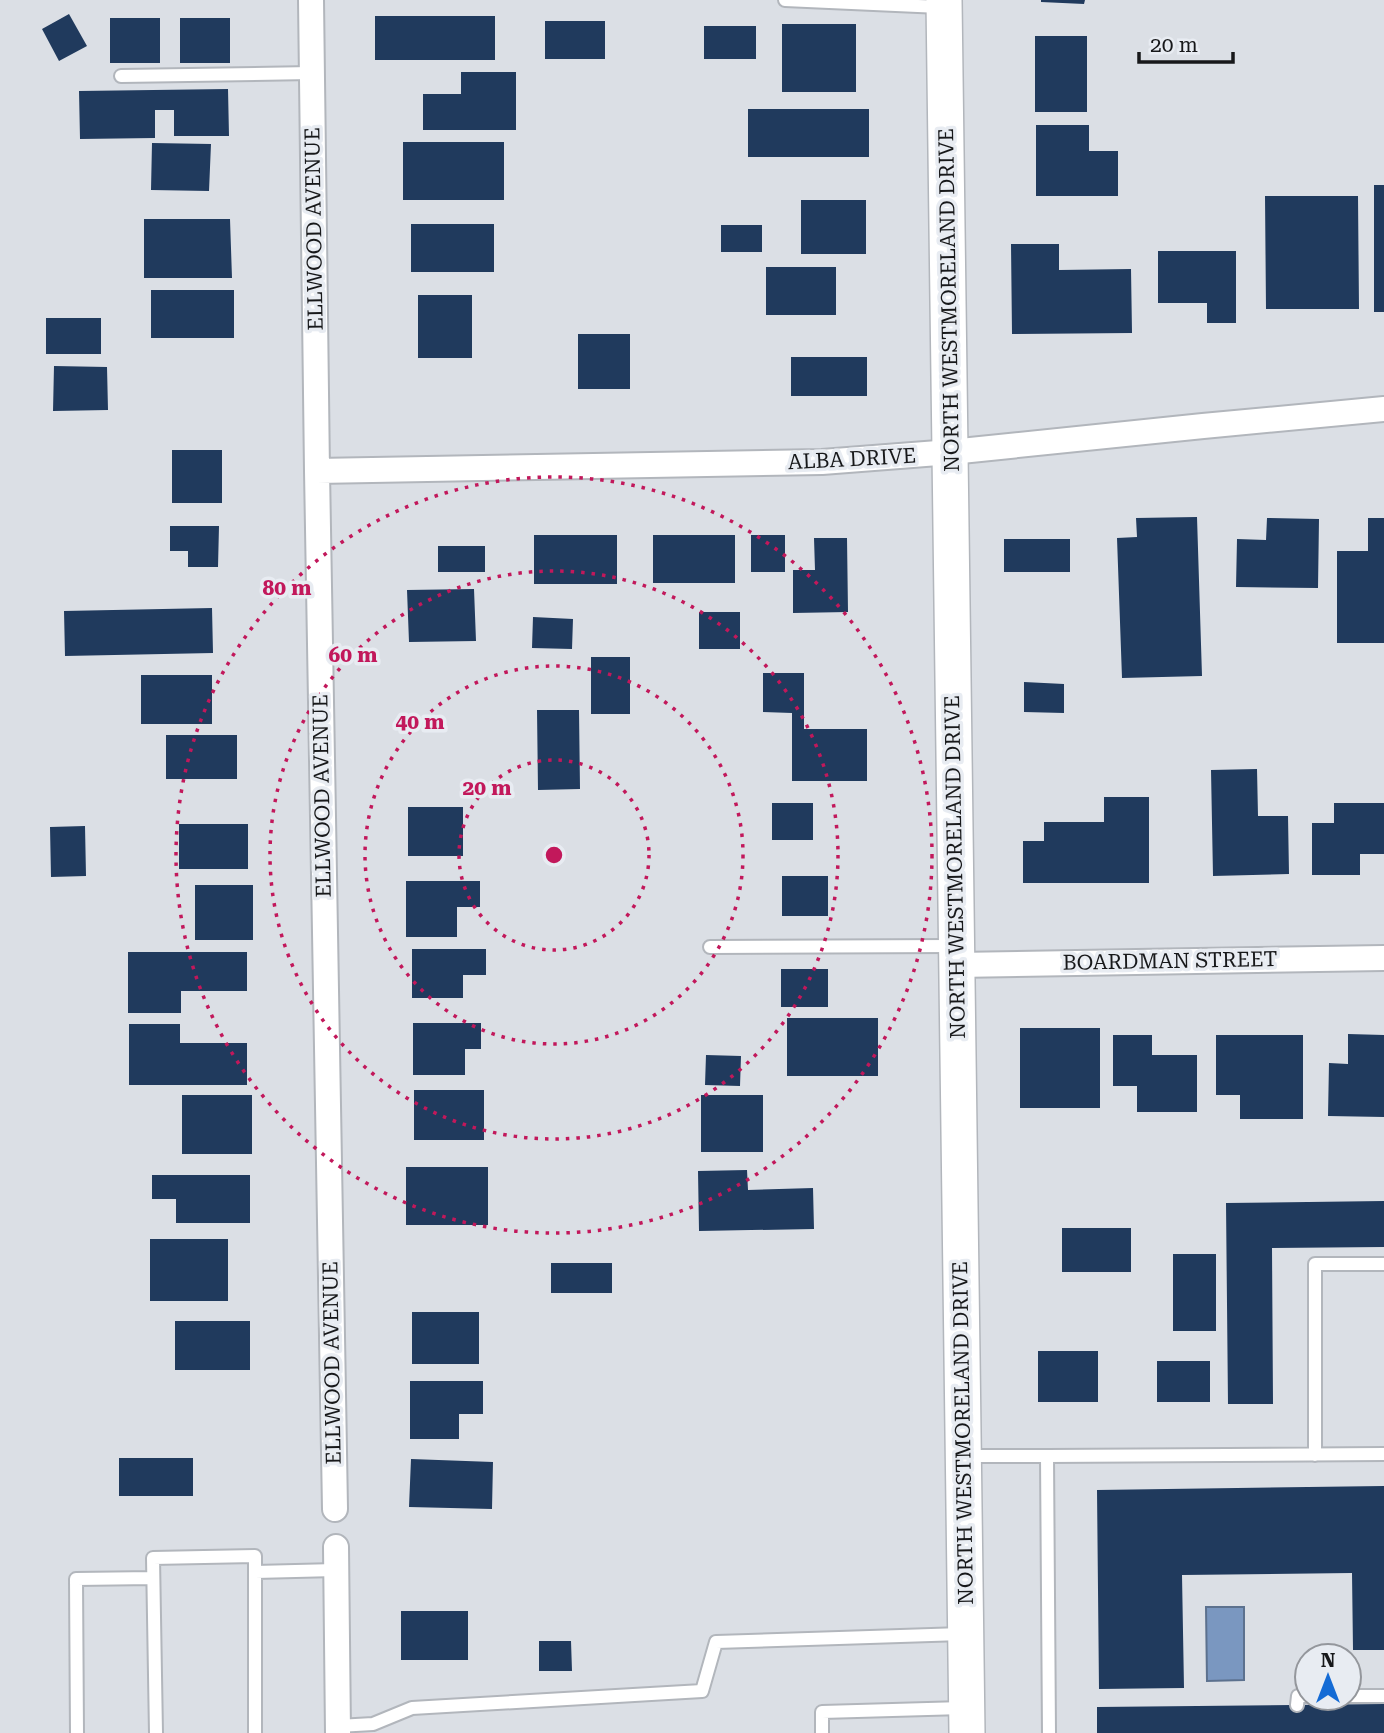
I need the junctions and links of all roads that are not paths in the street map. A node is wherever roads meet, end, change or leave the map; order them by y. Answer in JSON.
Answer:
{"nodes":[{"id":1,"x":311,"y":0,"type":"edge"},
{"id":2,"x":785,"y":0,"type":"edge"},
{"id":3,"x":944,"y":4,"type":"edge"},
{"id":4,"x":312,"y":73,"type":"junction"},
{"id":5,"x":121,"y":76,"type":"dead end"},
{"id":6,"x":1384,"y":409,"type":"edge"},
{"id":7,"x":951,"y":452,"type":"junction"},
{"id":8,"x":317,"y":471,"type":"junction"},
{"id":9,"x":710,"y":947,"type":"dead end"},
{"id":10,"x":956,"y":955,"type":"junction"},
{"id":11,"x":1384,"y":958,"type":"edge"},
{"id":12,"x":1384,"y":1264,"type":"edge"},
{"id":13,"x":1384,"y":1454,"type":"edge"},
{"id":14,"x":1315,"y":1455,"type":"junction"},
{"id":15,"x":963,"y":1456,"type":"junction"},
{"id":16,"x":1047,"y":1456,"type":"junction"},
{"id":17,"x":335,"y":1509,"type":"dead end"},
{"id":18,"x":336,"y":1558,"type":"joint"},
{"id":19,"x":256,"y":1572,"type":"junction"},
{"id":20,"x":153,"y":1578,"type":"junction"},
{"id":21,"x":966,"y":1634,"type":"junction"},
{"id":22,"x":1363,"y":1696,"type":"edge"},
{"id":23,"x":1384,"y":1696,"type":"edge"},
{"id":24,"x":967,"y":1720,"type":"edge"},
{"id":25,"x":338,"y":1730,"type":"edge"},
{"id":26,"x":77,"y":1733,"type":"edge"},
{"id":27,"x":156,"y":1733,"type":"edge"},
{"id":28,"x":256,"y":1733,"type":"edge"},
{"id":29,"x":822,"y":1733,"type":"edge"},
{"id":30,"x":1049,"y":1733,"type":"edge"}],
"edges":[{"from":1,"to":4,"type":"street","name":"ELLWOOD AVENUE"},
{"from":2,"to":3,"type":"lane"},
{"from":3,"to":7,"type":"street","name":"NORTH WESTMORELAND DRIVE"},
{"from":4,"to":5,"type":"lane"},
{"from":4,"to":8,"type":"street","name":"ELLWOOD AVENUE"},
{"from":6,"to":7,"type":"street","name":"ALBA DRIVE"},
{"from":7,"to":8,"type":"street","name":"ALBA DRIVE"},
{"from":7,"to":10,"type":"street","name":"NORTH WESTMORELAND DRIVE"},
{"from":8,"to":17,"type":"street","name":"ELLWOOD AVENUE"},
{"from":9,"to":10,"type":"lane"},
{"from":10,"to":11,"type":"street","name":"BOARDMAN STREET"},
{"from":10,"to":15,"type":"street","name":"NORTH WESTMORELAND DRIVE"},
{"from":12,"to":14,"type":"lane"},
{"from":13,"to":14,"type":"lane"},
{"from":14,"to":16,"type":"lane"},
{"from":15,"to":16,"type":"lane"},
{"from":15,"to":21,"type":"street","name":"NORTH WESTMORELAND DRIVE"},
{"from":16,"to":30,"type":"lane"},
{"from":18,"to":19,"type":"lane"},
{"from":18,"to":25,"type":"street"},
{"from":19,"to":20,"type":"lane"},
{"from":19,"to":28,"type":"lane"},
{"from":20,"to":26,"type":"lane"},
{"from":20,"to":27,"type":"lane"},
{"from":21,"to":24,"type":"street","name":"NORTH WESTMORELAND DRIVE"},
{"from":21,"to":25,"type":"lane"},
{"from":22,"to":23,"type":"lane"},
{"from":24,"to":29,"type":"lane"}]}
